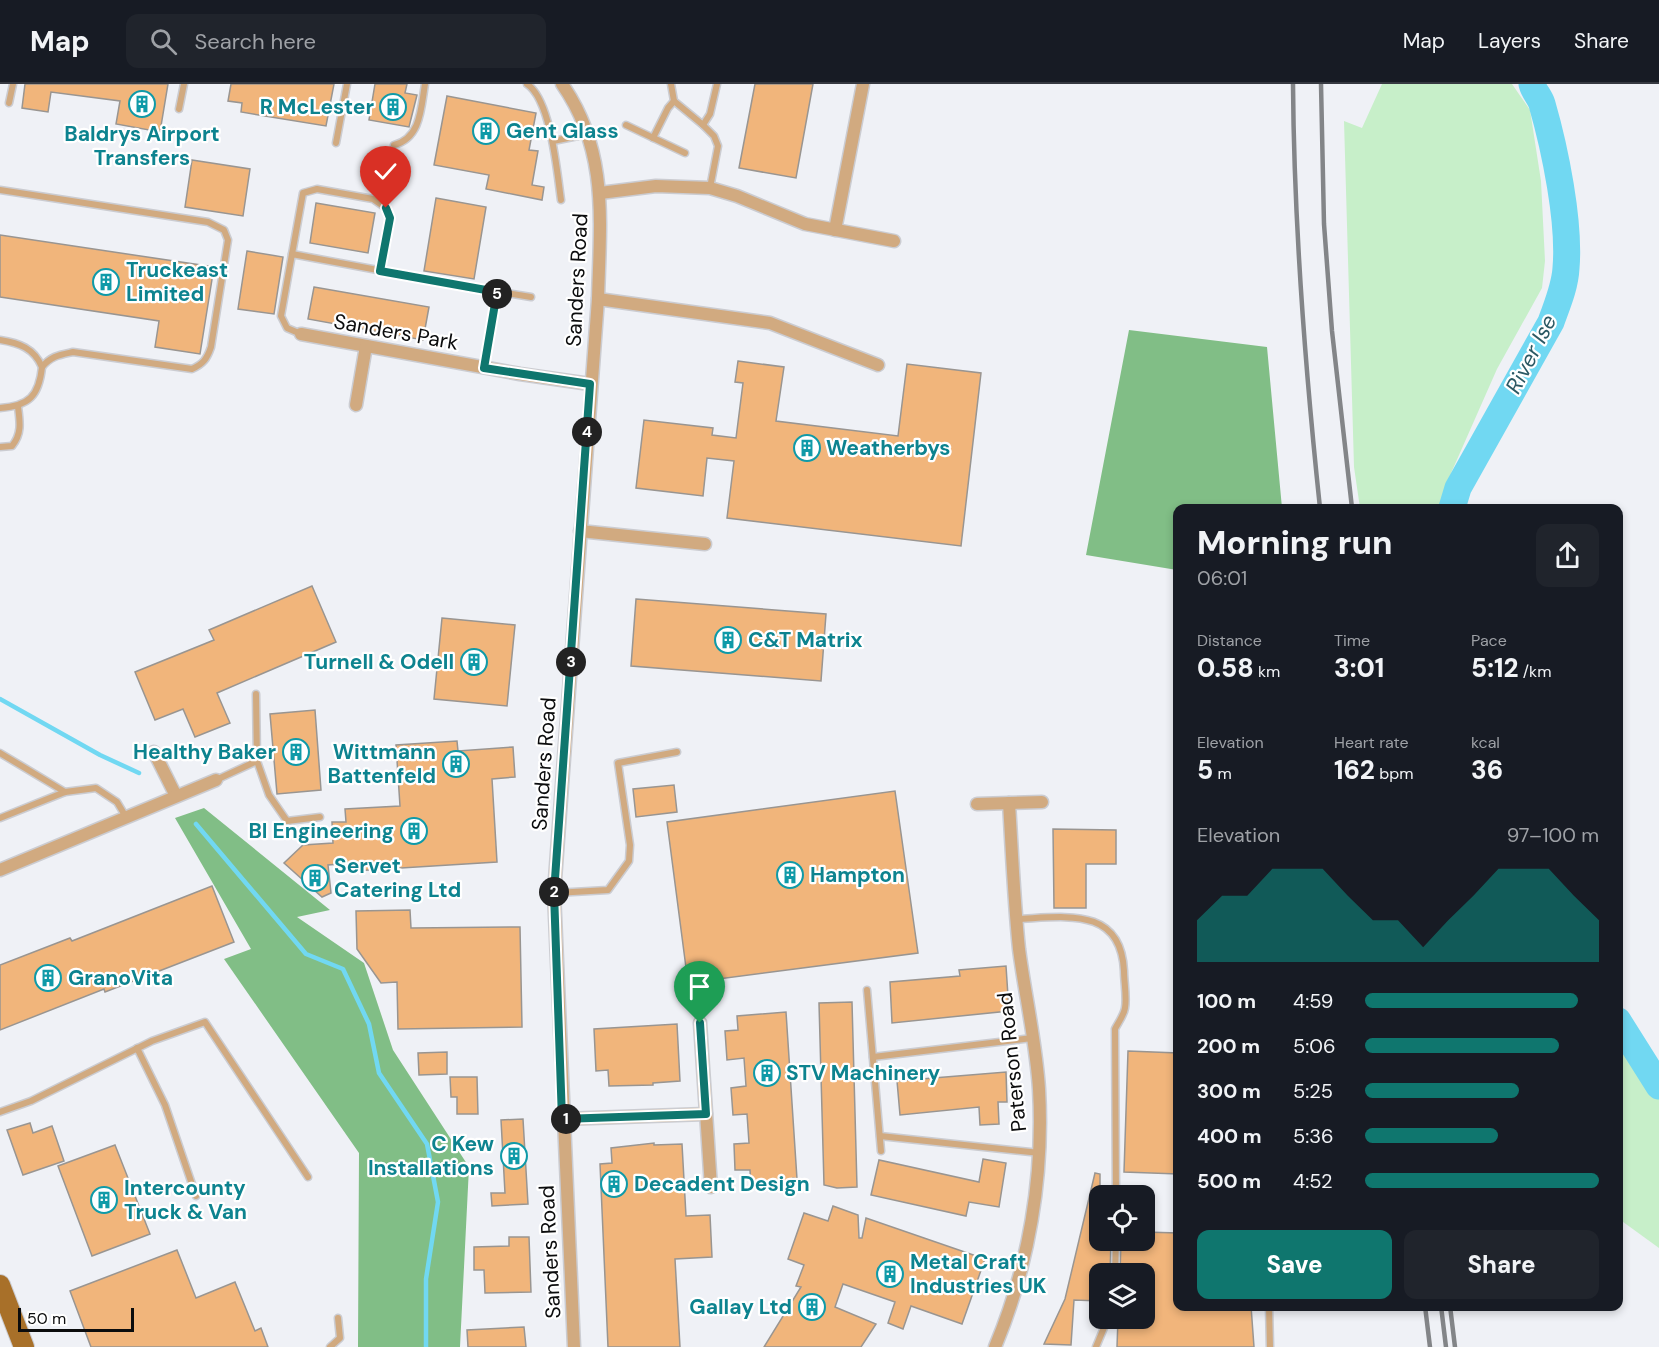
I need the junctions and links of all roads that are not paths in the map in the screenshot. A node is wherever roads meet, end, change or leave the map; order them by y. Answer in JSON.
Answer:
{"nodes":[{"id":1,"x":13,"y":84,"type":"edge"},
{"id":2,"x":184,"y":84,"type":"edge"},
{"id":3,"x":347,"y":84,"type":"edge"},
{"id":4,"x":425,"y":84,"type":"edge"},
{"id":5,"x":527,"y":84,"type":"edge"},
{"id":6,"x":562,"y":84,"type":"edge"},
{"id":7,"x":671,"y":84,"type":"edge"},
{"id":8,"x":717,"y":84,"type":"edge"},
{"id":9,"x":863,"y":84,"type":"edge"},
{"id":10,"x":674,"y":101,"type":"junction"},
{"id":11,"x":9,"y":103,"type":"dead end"},
{"id":12,"x":178,"y":109,"type":"dead end"},
{"id":13,"x":626,"y":125,"type":"dead end"},
{"id":14,"x":704,"y":125,"type":"junction"},
{"id":15,"x":589,"y":134,"type":"junction"},
{"id":16,"x":653,"y":138,"type":"junction"},
{"id":17,"x":553,"y":141,"type":"junction"},
{"id":18,"x":336,"y":143,"type":"dead end"},
{"id":19,"x":394,"y":145,"type":"dead end"},
{"id":20,"x":685,"y":153,"type":"dead end"},
{"id":21,"x":710,"y":188,"type":"junction"},
{"id":22,"x":0,"y":190,"type":"edge"},
{"id":23,"x":600,"y":193,"type":"junction"},
{"id":24,"x":561,"y":200,"type":"dead end"},
{"id":25,"x":835,"y":230,"type":"junction"},
{"id":26,"x":894,"y":241,"type":"dead end"},
{"id":27,"x":292,"y":254,"type":"junction"},
{"id":28,"x":380,"y":271,"type":"junction"},
{"id":29,"x":497,"y":292,"type":"junction"},
{"id":30,"x":531,"y":297,"type":"dead end"},
{"id":31,"x":598,"y":299,"type":"junction"},
{"id":32,"x":301,"y":334,"type":"joint"},
{"id":33,"x":0,"y":340,"type":"edge"},
{"id":34,"x":366,"y":346,"type":"junction"},
{"id":35,"x":878,"y":365,"type":"dead end"},
{"id":36,"x":42,"y":367,"type":"junction"},
{"id":37,"x":484,"y":368,"type":"junction"},
{"id":38,"x":590,"y":384,"type":"junction"},
{"id":39,"x":356,"y":405,"type":"dead end"},
{"id":40,"x":18,"y":407,"type":"junction"},
{"id":41,"x":0,"y":408,"type":"edge"},
{"id":42,"x":0,"y":447,"type":"edge"},
{"id":43,"x":580,"y":531,"type":"junction"},
{"id":44,"x":705,"y":544,"type":"dead end"},
{"id":45,"x":256,"y":694,"type":"dead end"},
{"id":46,"x":154,"y":752,"type":"dead end"},
{"id":47,"x":677,"y":752,"type":"dead end"},
{"id":48,"x":0,"y":753,"type":"edge"},
{"id":49,"x":257,"y":761,"type":"junction"},
{"id":50,"x":216,"y":780,"type":"joint"},
{"id":51,"x":65,"y":792,"type":"junction"},
{"id":52,"x":176,"y":796,"type":"junction"},
{"id":53,"x":1042,"y":802,"type":"dead end"},
{"id":54,"x":1009,"y":803,"type":"junction"},
{"id":55,"x":977,"y":804,"type":"dead end"},
{"id":56,"x":126,"y":817,"type":"junction"},
{"id":57,"x":320,"y":817,"type":"dead end"},
{"id":58,"x":0,"y":818,"type":"edge"},
{"id":59,"x":0,"y":870,"type":"edge"},
{"id":60,"x":554,"y":893,"type":"junction"},
{"id":61,"x":1017,"y":919,"type":"junction"},
{"id":62,"x":867,"y":990,"type":"dead end"},
{"id":63,"x":700,"y":1023,"type":"dead end"},
{"id":64,"x":1032,"y":1038,"type":"junction"},
{"id":65,"x":137,"y":1048,"type":"junction"},
{"id":66,"x":873,"y":1057,"type":"junction"},
{"id":67,"x":0,"y":1112,"type":"edge"},
{"id":68,"x":706,"y":1114,"type":"junction"},
{"id":69,"x":562,"y":1119,"type":"junction"},
{"id":70,"x":880,"y":1136,"type":"junction"},
{"id":71,"x":881,"y":1151,"type":"dead end"},
{"id":72,"x":1040,"y":1153,"type":"junction"},
{"id":73,"x":308,"y":1177,"type":"dead end"},
{"id":74,"x":1116,"y":1185,"type":"edge"},
{"id":75,"x":711,"y":1187,"type":"dead end"},
{"id":76,"x":196,"y":1196,"type":"dead end"},
{"id":77,"x":0,"y":1285,"type":"edge"},
{"id":78,"x":1269,"y":1311,"type":"edge"},
{"id":79,"x":338,"y":1318,"type":"dead end"},
{"id":80,"x":1103,"y":1329,"type":"edge"},
{"id":81,"x":24,"y":1347,"type":"edge"},
{"id":82,"x":330,"y":1347,"type":"edge"},
{"id":83,"x":574,"y":1347,"type":"edge"},
{"id":84,"x":995,"y":1347,"type":"edge"},
{"id":85,"x":1096,"y":1347,"type":"edge"},
{"id":86,"x":1270,"y":1347,"type":"edge"}],
"edges":[{"from":1,"to":11,"type":"lane"},
{"from":2,"to":12,"type":"lane"},
{"from":3,"to":18,"type":"lane"},
{"from":4,"to":19,"type":"lane"},
{"from":5,"to":17,"type":"lane"},
{"from":6,"to":15,"type":"street","name":"Sanders Road"},
{"from":7,"to":10,"type":"lane"},
{"from":8,"to":14,"type":"lane"},
{"from":9,"to":25,"type":"street"},
{"from":10,"to":14,"type":"lane"},
{"from":10,"to":16,"type":"lane"},
{"from":13,"to":16,"type":"lane"},
{"from":14,"to":21,"type":"lane"},
{"from":15,"to":17,"type":"lane"},
{"from":15,"to":23,"type":"street","name":"Sanders Road"},
{"from":16,"to":20,"type":"lane"},
{"from":17,"to":24,"type":"lane"},
{"from":21,"to":23,"type":"street"},
{"from":21,"to":25,"type":"street"},
{"from":22,"to":36,"type":"lane"},
{"from":23,"to":31,"type":"street","name":"Sanders Road"},
{"from":25,"to":26,"type":"street"},
{"from":27,"to":28,"type":"lane"},
{"from":27,"to":28,"type":"lane"},
{"from":27,"to":32,"type":"lane"},
{"from":28,"to":29,"type":"lane"},
{"from":29,"to":30,"type":"lane"},
{"from":29,"to":37,"type":"lane"},
{"from":31,"to":35,"type":"street"},
{"from":31,"to":38,"type":"street","name":"Sanders Road"},
{"from":32,"to":34,"type":"street","name":"Sanders Park"},
{"from":33,"to":36,"type":"lane"},
{"from":34,"to":37,"type":"street","name":"Sanders Park"},
{"from":34,"to":39,"type":"street"},
{"from":36,"to":40,"type":"lane"},
{"from":37,"to":38,"type":"street","name":"Sanders Park"},
{"from":38,"to":43,"type":"street","name":"Sanders Road"},
{"from":40,"to":41,"type":"lane"},
{"from":40,"to":42,"type":"lane"},
{"from":43,"to":44,"type":"street"},
{"from":43,"to":60,"type":"street","name":"Sanders Road"},
{"from":45,"to":49,"type":"lane"},
{"from":46,"to":52,"type":"street"},
{"from":47,"to":60,"type":"lane"},
{"from":48,"to":51,"type":"lane"},
{"from":49,"to":50,"type":"lane"},
{"from":49,"to":57,"type":"lane"},
{"from":50,"to":52,"type":"street"},
{"from":51,"to":56,"type":"lane"},
{"from":51,"to":58,"type":"lane"},
{"from":52,"to":56,"type":"street"},
{"from":53,"to":54,"type":"street"},
{"from":54,"to":55,"type":"street"},
{"from":54,"to":61,"type":"street","name":"Paterson Road"},
{"from":56,"to":59,"type":"street"},
{"from":60,"to":69,"type":"street","name":"Sanders Road"},
{"from":61,"to":64,"type":"street","name":"Paterson Road"},
{"from":61,"to":74,"type":"lane"},
{"from":62,"to":66,"type":"lane"},
{"from":63,"to":68,"type":"street"},
{"from":64,"to":66,"type":"lane"},
{"from":64,"to":72,"type":"street","name":"Paterson Road"},
{"from":65,"to":67,"type":"lane"},
{"from":65,"to":73,"type":"lane"},
{"from":65,"to":76,"type":"lane"},
{"from":66,"to":70,"type":"lane"},
{"from":68,"to":69,"type":"street"},
{"from":68,"to":75,"type":"street"},
{"from":69,"to":83,"type":"street","name":"Sanders Road"},
{"from":70,"to":71,"type":"lane"},
{"from":70,"to":72,"type":"lane"},
{"from":72,"to":84,"type":"street","name":"Paterson Road"},
{"from":77,"to":81,"type":"main road"},
{"from":78,"to":86,"type":"lane"},
{"from":79,"to":82,"type":"lane"},
{"from":80,"to":85,"type":"lane"}]}
